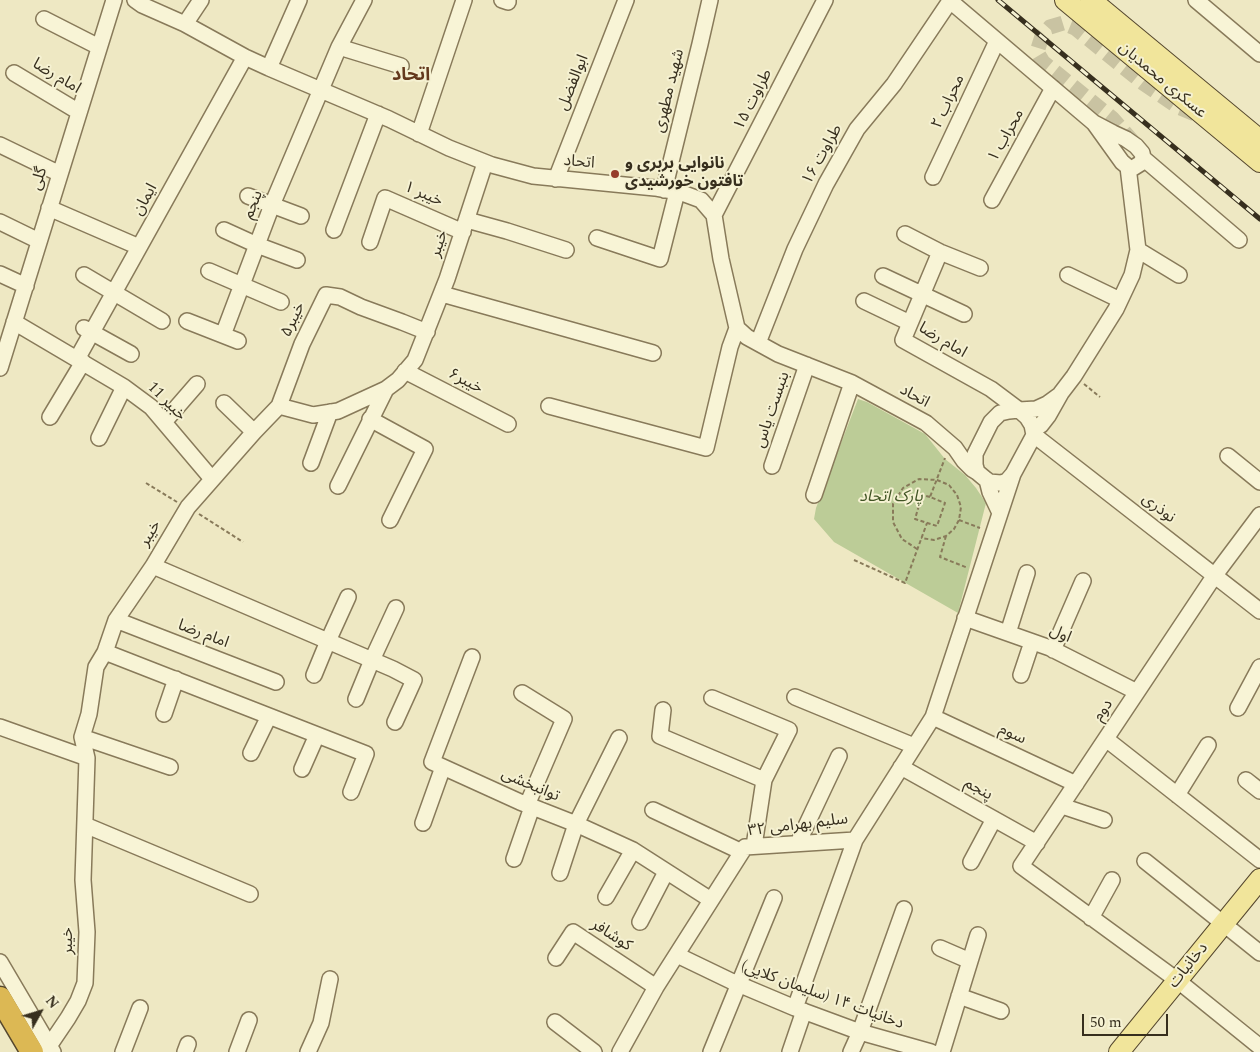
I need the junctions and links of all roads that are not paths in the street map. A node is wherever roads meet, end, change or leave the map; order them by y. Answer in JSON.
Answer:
{"nodes":[{"id":1,"x":114,"y":0,"type":"edge"},
{"id":2,"x":135,"y":0,"type":"edge"},
{"id":3,"x":201,"y":0,"type":"edge"},
{"id":4,"x":299,"y":0,"type":"edge"},
{"id":5,"x":364,"y":0,"type":"edge"},
{"id":6,"x":464,"y":0,"type":"edge"},
{"id":7,"x":502,"y":0,"type":"edge"},
{"id":8,"x":508,"y":0,"type":"edge"},
{"id":9,"x":626,"y":0,"type":"edge"},
{"id":10,"x":710,"y":0,"type":"edge"},
{"id":11,"x":825,"y":0,"type":"edge"},
{"id":12,"x":949,"y":0,"type":"edge"},
{"id":13,"x":1065,"y":0,"type":"edge"},
{"id":14,"x":1091,"y":0,"type":"edge"},
{"id":15,"x":1196,"y":0,"type":"edge"},
{"id":16,"x":44,"y":19,"type":"dead end"},
{"id":17,"x":185,"y":24,"type":"junction"},
{"id":18,"x":997,"y":41,"type":"junction"},
{"id":19,"x":99,"y":47,"type":"junction"},
{"id":20,"x":339,"y":48,"type":"junction"},
{"id":21,"x":1260,"y":54,"type":"edge"},
{"id":22,"x":245,"y":57,"type":"junction"},
{"id":23,"x":402,"y":66,"type":"dead end"},
{"id":24,"x":269,"y":68,"type":"junction"},
{"id":25,"x":14,"y":73,"type":"dead end"},
{"id":26,"x":1053,"y":88,"type":"junction"},
{"id":27,"x":322,"y":90,"type":"junction"},
{"id":28,"x":79,"y":112,"type":"junction"},
{"id":29,"x":378,"y":114,"type":"junction"},
{"id":30,"x":1094,"y":122,"type":"junction"},
{"id":31,"x":420,"y":134,"type":"junction"},
{"id":32,"x":1260,"y":140,"type":"edge"},
{"id":33,"x":0,"y":144,"type":"edge"},
{"id":34,"x":1143,"y":158,"type":"junction"},
{"id":35,"x":1260,"y":162,"type":"edge"},
{"id":36,"x":485,"y":163,"type":"junction"},
{"id":37,"x":1128,"y":167,"type":"junction"},
{"id":38,"x":60,"y":174,"type":"junction"},
{"id":39,"x":933,"y":177,"type":"dead end"},
{"id":40,"x":556,"y":179,"type":"junction"},
{"id":41,"x":670,"y":191,"type":"junction"},
{"id":42,"x":248,"y":196,"type":"dead end"},
{"id":43,"x":992,"y":200,"type":"dead end"},
{"id":44,"x":272,"y":205,"type":"junction"},
{"id":45,"x":49,"y":208,"type":"junction"},
{"id":46,"x":301,"y":216,"type":"dead end"},
{"id":47,"x":714,"y":216,"type":"junction"},
{"id":48,"x":0,"y":222,"type":"edge"},
{"id":49,"x":465,"y":226,"type":"junction"},
{"id":50,"x":224,"y":230,"type":"dead end"},
{"id":51,"x":334,"y":230,"type":"dead end"},
{"id":52,"x":905,"y":234,"type":"dead end"},
{"id":53,"x":597,"y":238,"type":"dead end"},
{"id":54,"x":1239,"y":240,"type":"dead end"},
{"id":55,"x":39,"y":241,"type":"junction"},
{"id":56,"x":370,"y":242,"type":"dead end"},
{"id":57,"x":257,"y":245,"type":"junction"},
{"id":58,"x":140,"y":247,"type":"junction"},
{"id":59,"x":566,"y":250,"type":"dead end"},
{"id":60,"x":1138,"y":250,"type":"junction"},
{"id":61,"x":940,"y":252,"type":"junction"},
{"id":62,"x":297,"y":260,"type":"dead end"},
{"id":63,"x":980,"y":268,"type":"dead end"},
{"id":64,"x":209,"y":271,"type":"dead end"},
{"id":65,"x":0,"y":274,"type":"edge"},
{"id":66,"x":84,"y":275,"type":"dead end"},
{"id":67,"x":1068,"y":275,"type":"dead end"},
{"id":68,"x":1179,"y":275,"type":"dead end"},
{"id":69,"x":883,"y":276,"type":"dead end"},
{"id":70,"x":242,"y":285,"type":"junction"},
{"id":71,"x":26,"y":286,"type":"junction"},
{"id":72,"x":114,"y":293,"type":"junction"},
{"id":73,"x":442,"y":294,"type":"junction"},
{"id":74,"x":922,"y":294,"type":"junction"},
{"id":75,"x":1120,"y":300,"type":"junction"},
{"id":76,"x":864,"y":301,"type":"dead end"},
{"id":77,"x":281,"y":302,"type":"dead end"},
{"id":78,"x":964,"y":314,"type":"dead end"},
{"id":79,"x":162,"y":321,"type":"dead end"},
{"id":80,"x":186,"y":321,"type":"dead end"},
{"id":81,"x":14,"y":322,"type":"junction"},
{"id":82,"x":910,"y":323,"type":"junction"},
{"id":83,"x":737,"y":328,"type":"junction"},
{"id":84,"x":88,"y":330,"type":"junction"},
{"id":85,"x":427,"y":332,"type":"junction"},
{"id":86,"x":223,"y":335,"type":"junction"},
{"id":87,"x":238,"y":341,"type":"dead end"},
{"id":88,"x":758,"y":343,"type":"junction"},
{"id":89,"x":653,"y":353,"type":"dead end"},
{"id":90,"x":131,"y":354,"type":"dead end"},
{"id":91,"x":80,"y":361,"type":"junction"},
{"id":92,"x":807,"y":365,"type":"junction"},
{"id":93,"x":0,"y":368,"type":"edge"},
{"id":94,"x":405,"y":371,"type":"junction"},
{"id":95,"x":852,"y":383,"type":"junction"},
{"id":96,"x":197,"y":384,"type":"dead end"},
{"id":97,"x":124,"y":386,"type":"junction"},
{"id":98,"x":386,"y":388,"type":"junction"},
{"id":99,"x":991,"y":389,"type":"junction"},
{"id":100,"x":1061,"y":393,"type":"junction"},
{"id":101,"x":224,"y":403,"type":"dead end"},
{"id":102,"x":279,"y":406,"type":"junction"},
{"id":103,"x":549,"y":406,"type":"dead end"},
{"id":104,"x":1019,"y":410,"type":"junction"},
{"id":105,"x":330,"y":412,"type":"junction"},
{"id":106,"x":50,"y":417,"type":"dead end"},
{"id":107,"x":996,"y":417,"type":"junction"},
{"id":108,"x":370,"y":419,"type":"junction"},
{"id":109,"x":164,"y":422,"type":"junction"},
{"id":110,"x":508,"y":424,"type":"dead end"},
{"id":111,"x":254,"y":432,"type":"junction"},
{"id":112,"x":1033,"y":433,"type":"junction"},
{"id":113,"x":99,"y":438,"type":"dead end"},
{"id":114,"x":953,"y":446,"type":"junction"},
{"id":115,"x":975,"y":454,"type":"junction"},
{"id":116,"x":1228,"y":456,"type":"dead end"},
{"id":117,"x":311,"y":463,"type":"dead end"},
{"id":118,"x":772,"y":466,"type":"dead end"},
{"id":119,"x":1013,"y":474,"type":"junction"},
{"id":120,"x":982,"y":476,"type":"junction"},
{"id":121,"x":212,"y":479,"type":"junction"},
{"id":122,"x":1260,"y":482,"type":"edge"},
{"id":123,"x":338,"y":486,"type":"dead end"},
{"id":124,"x":814,"y":496,"type":"dead end"},
{"id":125,"x":1000,"y":513,"type":"junction"},
{"id":126,"x":1260,"y":515,"type":"edge"},
{"id":127,"x":390,"y":520,"type":"dead end"},
{"id":128,"x":153,"y":566,"type":"junction"},
{"id":129,"x":1027,"y":573,"type":"dead end"},
{"id":130,"x":1215,"y":576,"type":"junction"},
{"id":131,"x":1083,"y":582,"type":"dead end"},
{"id":132,"x":348,"y":597,"type":"dead end"},
{"id":133,"x":396,"y":608,"type":"dead end"},
{"id":134,"x":1260,"y":611,"type":"edge"},
{"id":135,"x":965,"y":618,"type":"junction"},
{"id":136,"x":116,"y":620,"type":"junction"},
{"id":137,"x":1008,"y":633,"type":"junction"},
{"id":138,"x":328,"y":641,"type":"junction"},
{"id":139,"x":1032,"y":642,"type":"junction"},
{"id":140,"x":1053,"y":650,"type":"junction"},
{"id":141,"x":105,"y":652,"type":"junction"},
{"id":142,"x":472,"y":657,"type":"dead end"},
{"id":143,"x":372,"y":660,"type":"junction"},
{"id":144,"x":1260,"y":667,"type":"edge"},
{"id":145,"x":314,"y":675,"type":"dead end"},
{"id":146,"x":1021,"y":675,"type":"dead end"},
{"id":147,"x":176,"y":679,"type":"junction"},
{"id":148,"x":276,"y":682,"type":"dead end"},
{"id":149,"x":1137,"y":692,"type":"junction"},
{"id":150,"x":522,"y":694,"type":"dead end"},
{"id":151,"x":795,"y":697,"type":"dead end"},
{"id":152,"x":712,"y":698,"type":"dead end"},
{"id":153,"x":356,"y":699,"type":"dead end"},
{"id":154,"x":1238,"y":708,"type":"dead end"},
{"id":155,"x":663,"y":710,"type":"dead end"},
{"id":156,"x":164,"y":714,"type":"dead end"},
{"id":157,"x":269,"y":716,"type":"junction"},
{"id":158,"x":933,"y":717,"type":"junction"},
{"id":159,"x":395,"y":722,"type":"dead end"},
{"id":160,"x":0,"y":727,"type":"edge"},
{"id":161,"x":317,"y":735,"type":"junction"},
{"id":162,"x":82,"y":737,"type":"junction"},
{"id":163,"x":619,"y":738,"type":"dead end"},
{"id":164,"x":1106,"y":739,"type":"junction"},
{"id":165,"x":1208,"y":745,"type":"dead end"},
{"id":166,"x":914,"y":746,"type":"junction"},
{"id":167,"x":251,"y":754,"type":"dead end"},
{"id":168,"x":839,"y":756,"type":"dead end"},
{"id":169,"x":87,"y":758,"type":"junction"},
{"id":170,"x":170,"y":767,"type":"dead end"},
{"id":171,"x":443,"y":767,"type":"junction"},
{"id":172,"x":901,"y":767,"type":"junction"},
{"id":173,"x":302,"y":769,"type":"dead end"},
{"id":174,"x":764,"y":780,"type":"junction"},
{"id":175,"x":1246,"y":780,"type":"dead end"},
{"id":176,"x":1076,"y":784,"type":"junction"},
{"id":177,"x":1260,"y":791,"type":"edge"},
{"id":178,"x":351,"y":792,"type":"dead end"},
{"id":179,"x":1177,"y":795,"type":"junction"},
{"id":180,"x":529,"y":806,"type":"junction"},
{"id":181,"x":1062,"y":806,"type":"junction"},
{"id":182,"x":654,"y":810,"type":"dead end"},
{"id":183,"x":994,"y":819,"type":"junction"},
{"id":184,"x":1104,"y":820,"type":"dead end"},
{"id":185,"x":423,"y":822,"type":"dead end"},
{"id":186,"x":576,"y":824,"type":"junction"},
{"id":187,"x":86,"y":825,"type":"junction"},
{"id":188,"x":855,"y":840,"type":"junction"},
{"id":189,"x":1037,"y":843,"type":"junction"},
{"id":190,"x":798,"y":844,"type":"junction"},
{"id":191,"x":748,"y":849,"type":"junction"},
{"id":192,"x":633,"y":850,"type":"junction"},
{"id":193,"x":514,"y":859,"type":"dead end"},
{"id":194,"x":1260,"y":860,"type":"edge"},
{"id":195,"x":1145,"y":861,"type":"dead end"},
{"id":196,"x":971,"y":862,"type":"dead end"},
{"id":197,"x":666,"y":872,"type":"junction"},
{"id":198,"x":560,"y":873,"type":"dead end"},
{"id":199,"x":1260,"y":879,"type":"edge"},
{"id":200,"x":1112,"y":880,"type":"dead end"},
{"id":201,"x":250,"y":894,"type":"dead end"},
{"id":202,"x":606,"y":897,"type":"dead end"},
{"id":203,"x":774,"y":898,"type":"dead end"},
{"id":204,"x":712,"y":900,"type":"junction"},
{"id":205,"x":904,"y":909,"type":"dead end"},
{"id":206,"x":1091,"y":918,"type":"junction"},
{"id":207,"x":640,"y":922,"type":"dead end"},
{"id":208,"x":1224,"y":924,"type":"junction"},
{"id":209,"x":978,"y":935,"type":"dead end"},
{"id":210,"x":940,"y":948,"type":"dead end"},
{"id":211,"x":1260,"y":953,"type":"edge"},
{"id":212,"x":677,"y":954,"type":"junction"},
{"id":213,"x":556,"y":958,"type":"dead end"},
{"id":214,"x":970,"y":961,"type":"junction"},
{"id":215,"x":0,"y":962,"type":"edge"},
{"id":216,"x":330,"y":979,"type":"dead end"},
{"id":217,"x":1177,"y":980,"type":"junction"},
{"id":218,"x":738,"y":984,"type":"junction"},
{"id":219,"x":656,"y":987,"type":"junction"},
{"id":220,"x":959,"y":996,"type":"junction"},
{"id":221,"x":7,"y":999,"type":"edge"},
{"id":222,"x":140,"y":1008,"type":"dead end"},
{"id":223,"x":799,"y":1010,"type":"junction"},
{"id":224,"x":1001,"y":1011,"type":"dead end"},
{"id":225,"x":249,"y":1020,"type":"dead end"},
{"id":226,"x":555,"y":1022,"type":"dead end"},
{"id":227,"x":860,"y":1032,"type":"junction"},
{"id":228,"x":1260,"y":1047,"type":"edge"},
{"id":229,"x":45,"y":1051,"type":"edge"},
{"id":230,"x":123,"y":1052,"type":"edge"},
{"id":231,"x":237,"y":1052,"type":"edge"},
{"id":232,"x":308,"y":1052,"type":"edge"},
{"id":233,"x":594,"y":1052,"type":"edge"},
{"id":234,"x":620,"y":1052,"type":"edge"},
{"id":235,"x":712,"y":1052,"type":"edge"},
{"id":236,"x":790,"y":1052,"type":"edge"},
{"id":237,"x":851,"y":1052,"type":"edge"},
{"id":238,"x":931,"y":1052,"type":"edge"},
{"id":239,"x":942,"y":1052,"type":"edge"},
{"id":240,"x":1119,"y":1052,"type":"edge"}],
"edges":[{"from":1,"to":19,"type":"street","name":"گلی"},
{"from":2,"to":17,"type":"street","name":"اتحاد"},
{"from":3,"to":17,"type":"street"},
{"from":4,"to":24,"type":"street"},
{"from":5,"to":20,"type":"street","name":"پنجم"},
{"from":6,"to":31,"type":"street"},
{"from":7,"to":8,"type":"street"},
{"from":9,"to":40,"type":"street","name":"ابوالفضل"},
{"from":10,"to":41,"type":"street","name":"شهید مطهری"},
{"from":11,"to":47,"type":"street","name":"طراوت ۱۵"},
{"from":12,"to":18,"type":"street"},
{"from":12,"to":88,"type":"street","name":"طراوت ۱۶"},
{"from":13,"to":35,"type":"main road","name":"عسکری محمدیان"},
{"from":14,"to":32,"type":"main road","name":"عسکری محمدیان"},
{"from":15,"to":21,"type":"street"},
{"from":16,"to":19,"type":"street"},
{"from":17,"to":22,"type":"street","name":"اتحاد"},
{"from":18,"to":26,"type":"street"},
{"from":18,"to":39,"type":"street","name":"محراب ۲"},
{"from":19,"to":28,"type":"street","name":"گلی"},
{"from":20,"to":23,"type":"street"},
{"from":20,"to":27,"type":"street","name":"پنجم"},
{"from":22,"to":24,"type":"street","name":"اتحاد"},
{"from":22,"to":58,"type":"street","name":"ایمان"},
{"from":24,"to":27,"type":"street","name":"اتحاد"},
{"from":25,"to":28,"type":"street","name":"امام رضا"},
{"from":26,"to":30,"type":"street"},
{"from":26,"to":43,"type":"street","name":"محراب ۱"},
{"from":27,"to":29,"type":"street","name":"اتحاد"},
{"from":27,"to":44,"type":"street","name":"پنجم"},
{"from":28,"to":38,"type":"street","name":"گلی"},
{"from":29,"to":31,"type":"street","name":"اتحاد"},
{"from":29,"to":51,"type":"street"},
{"from":30,"to":34,"type":"street"},
{"from":30,"to":37,"type":"street"},
{"from":31,"to":36,"type":"street","name":"اتحاد"},
{"from":33,"to":38,"type":"street"},
{"from":34,"to":37,"type":"street"},
{"from":34,"to":54,"type":"street"},
{"from":36,"to":40,"type":"street","name":"اتحاد"},
{"from":36,"to":49,"type":"street","name":"خیبر"},
{"from":37,"to":60,"type":"street"},
{"from":38,"to":45,"type":"street","name":"گلی"},
{"from":40,"to":41,"type":"street","name":"اتحاد"},
{"from":41,"to":47,"type":"street","name":"اتحاد"},
{"from":41,"to":53,"type":"street","name":"شهید مطهری"},
{"from":42,"to":44,"type":"street"},
{"from":44,"to":46,"type":"street"},
{"from":44,"to":57,"type":"street","name":"پنجم"},
{"from":45,"to":55,"type":"street","name":"گلی"},
{"from":45,"to":58,"type":"street"},
{"from":47,"to":83,"type":"street"},
{"from":48,"to":55,"type":"street"},
{"from":49,"to":56,"type":"street","name":"خیبر ۱"},
{"from":49,"to":59,"type":"street"},
{"from":49,"to":73,"type":"street","name":"خیبر"},
{"from":50,"to":57,"type":"street"},
{"from":52,"to":61,"type":"street"},
{"from":55,"to":71,"type":"street","name":"گلی"},
{"from":57,"to":62,"type":"street"},
{"from":57,"to":70,"type":"street","name":"پنجم"},
{"from":58,"to":72,"type":"street","name":"ایمان"},
{"from":60,"to":68,"type":"street"},
{"from":60,"to":75,"type":"street"},
{"from":61,"to":63,"type":"street"},
{"from":61,"to":74,"type":"street","name":"امام رضا"},
{"from":64,"to":70,"type":"street"},
{"from":65,"to":71,"type":"street"},
{"from":66,"to":72,"type":"street"},
{"from":67,"to":75,"type":"street"},
{"from":69,"to":74,"type":"street"},
{"from":70,"to":77,"type":"street"},
{"from":70,"to":86,"type":"street","name":"پنجم"},
{"from":71,"to":81,"type":"street","name":"گلی"},
{"from":72,"to":79,"type":"street"},
{"from":72,"to":84,"type":"street","name":"ایمان"},
{"from":73,"to":85,"type":"street","name":"خیبر"},
{"from":73,"to":89,"type":"street"},
{"from":74,"to":78,"type":"street"},
{"from":74,"to":82,"type":"street","name":"امام رضا"},
{"from":75,"to":100,"type":"street"},
{"from":76,"to":82,"type":"street"},
{"from":80,"to":86,"type":"street"},
{"from":81,"to":91,"type":"street","name":"خبیر 11"},
{"from":81,"to":93,"type":"street","name":"گلی"},
{"from":82,"to":99,"type":"street","name":"امام رضا"},
{"from":83,"to":88,"type":"street","name":"اتحاد"},
{"from":83,"to":103,"type":"street"},
{"from":84,"to":90,"type":"street"},
{"from":84,"to":91,"type":"street","name":"ایمان"},
{"from":85,"to":94,"type":"street","name":"خیبر"},
{"from":85,"to":102,"type":"street","name":"خیبر۵"},
{"from":86,"to":87,"type":"street"},
{"from":88,"to":92,"type":"street","name":"اتحاد"},
{"from":91,"to":97,"type":"street","name":"خبیر 11"},
{"from":91,"to":106,"type":"street","name":"ایمان"},
{"from":92,"to":95,"type":"street","name":"اتحاد"},
{"from":92,"to":118,"type":"street","name":"بنبست یاس"},
{"from":94,"to":98,"type":"street","name":"خیبر"},
{"from":94,"to":110,"type":"street","name":"خیبر۶"},
{"from":95,"to":114,"type":"street","name":"اتحاد"},
{"from":95,"to":124,"type":"street"},
{"from":96,"to":109,"type":"street"},
{"from":97,"to":109,"type":"street","name":"خبیر 11"},
{"from":97,"to":113,"type":"street"},
{"from":98,"to":105,"type":"street","name":"خیبر"},
{"from":98,"to":108,"type":"street"},
{"from":99,"to":104,"type":"street","name":"امام رضا"},
{"from":99,"to":107,"type":"street"},
{"from":100,"to":104,"type":"street"},
{"from":100,"to":112,"type":"street"},
{"from":101,"to":111,"type":"street"},
{"from":102,"to":105,"type":"street","name":"خیبر"},
{"from":102,"to":111,"type":"street","name":"خیبر"},
{"from":104,"to":107,"type":"street"},
{"from":104,"to":112,"type":"street"},
{"from":105,"to":117,"type":"street"},
{"from":107,"to":115,"type":"street"},
{"from":108,"to":123,"type":"street"},
{"from":108,"to":127,"type":"street"},
{"from":109,"to":121,"type":"street","name":"خبیر 11"},
{"from":111,"to":121,"type":"street","name":"خیبر"},
{"from":112,"to":119,"type":"street"},
{"from":112,"to":130,"type":"street","name":"نوذری"},
{"from":114,"to":115,"type":"street","name":"اتحاد"},
{"from":114,"to":120,"type":"street","name":"اتحاد"},
{"from":115,"to":120,"type":"street"},
{"from":116,"to":122,"type":"street"},
{"from":119,"to":120,"type":"street"},
{"from":119,"to":125,"type":"street","name":"سلیم بهرامی ۳۲"},
{"from":120,"to":125,"type":"street"},
{"from":121,"to":128,"type":"street","name":"خیبر"},
{"from":125,"to":135,"type":"street","name":"سلیم بهرامی ۳۲"},
{"from":126,"to":130,"type":"street","name":"دوم"},
{"from":128,"to":136,"type":"street","name":"خیبر"},
{"from":128,"to":138,"type":"street"},
{"from":129,"to":137,"type":"street"},
{"from":130,"to":134,"type":"street","name":"نوذری"},
{"from":130,"to":149,"type":"street","name":"دوم"},
{"from":131,"to":140,"type":"street"},
{"from":132,"to":138,"type":"street"},
{"from":133,"to":143,"type":"street"},
{"from":135,"to":137,"type":"street","name":"اول"},
{"from":135,"to":158,"type":"street","name":"سلیم بهرامی ۳۲"},
{"from":136,"to":141,"type":"street","name":"خیبر"},
{"from":136,"to":148,"type":"street","name":"امام رضا"},
{"from":137,"to":139,"type":"street","name":"اول"},
{"from":138,"to":143,"type":"street"},
{"from":138,"to":145,"type":"street"},
{"from":139,"to":140,"type":"street","name":"اول"},
{"from":139,"to":146,"type":"street"},
{"from":140,"to":149,"type":"street","name":"اول"},
{"from":141,"to":147,"type":"street"},
{"from":141,"to":162,"type":"street","name":"خیبر"},
{"from":142,"to":171,"type":"street"},
{"from":143,"to":153,"type":"street"},
{"from":143,"to":159,"type":"street"},
{"from":144,"to":154,"type":"street"},
{"from":147,"to":156,"type":"street"},
{"from":147,"to":157,"type":"street"},
{"from":149,"to":164,"type":"street","name":"دوم"},
{"from":150,"to":180,"type":"street"},
{"from":151,"to":166,"type":"street"},
{"from":152,"to":174,"type":"street"},
{"from":155,"to":174,"type":"street"},
{"from":157,"to":161,"type":"street"},
{"from":157,"to":167,"type":"street"},
{"from":158,"to":166,"type":"street","name":"سلیم بهرامی ۳۲"},
{"from":158,"to":176,"type":"street","name":"سوم"},
{"from":160,"to":169,"type":"street"},
{"from":161,"to":173,"type":"street"},
{"from":161,"to":178,"type":"street"},
{"from":162,"to":169,"type":"street","name":"خیبر"},
{"from":162,"to":170,"type":"street"},
{"from":163,"to":186,"type":"street"},
{"from":164,"to":176,"type":"street","name":"دوم"},
{"from":164,"to":179,"type":"street"},
{"from":165,"to":179,"type":"street"},
{"from":166,"to":172,"type":"street","name":"سلیم بهرامی ۳۲"},
{"from":168,"to":190,"type":"street"},
{"from":169,"to":187,"type":"street","name":"خیبر"},
{"from":171,"to":180,"type":"street","name":"توانبخشی"},
{"from":171,"to":185,"type":"street"},
{"from":172,"to":183,"type":"street","name":"پنجم"},
{"from":172,"to":188,"type":"street","name":"سلیم بهرامی ۳۲"},
{"from":174,"to":191,"type":"street"},
{"from":175,"to":177,"type":"street"},
{"from":176,"to":181,"type":"street","name":"دوم"},
{"from":179,"to":194,"type":"street"},
{"from":180,"to":186,"type":"street","name":"توانبخشی"},
{"from":180,"to":193,"type":"street"},
{"from":181,"to":184,"type":"street"},
{"from":181,"to":189,"type":"street","name":"دوم"},
{"from":182,"to":191,"type":"street"},
{"from":183,"to":189,"type":"street","name":"پنجم"},
{"from":183,"to":196,"type":"street"},
{"from":186,"to":192,"type":"street","name":"توانبخشی"},
{"from":186,"to":198,"type":"street"},
{"from":187,"to":201,"type":"street"},
{"from":187,"to":229,"type":"street","name":"خیبر"},
{"from":188,"to":190,"type":"street","name":"سلیم بهرامی ۳۲"},
{"from":188,"to":223,"type":"street"},
{"from":189,"to":206,"type":"street","name":"دوم"},
{"from":190,"to":191,"type":"street","name":"سلیم بهرامی ۳۲"},
{"from":191,"to":204,"type":"street","name":"سلیم بهرامی ۳۲"},
{"from":192,"to":197,"type":"street","name":"توانبخشی"},
{"from":192,"to":202,"type":"street"},
{"from":195,"to":208,"type":"street"},
{"from":197,"to":204,"type":"street","name":"توانبخشی"},
{"from":197,"to":207,"type":"street"},
{"from":199,"to":208,"type":"main road","name":"دخانیات"},
{"from":200,"to":206,"type":"street"},
{"from":203,"to":218,"type":"street"},
{"from":204,"to":212,"type":"street","name":"سلیم بهرامی ۳۲"},
{"from":205,"to":227,"type":"street"},
{"from":206,"to":217,"type":"street"},
{"from":208,"to":211,"type":"street"},
{"from":208,"to":217,"type":"main road","name":"دخانیات"},
{"from":209,"to":214,"type":"street"},
{"from":210,"to":214,"type":"street"},
{"from":212,"to":218,"type":"street","name":"دخانیات ۱۴ (سلیمان کلایی)"},
{"from":212,"to":219,"type":"street","name":"سلیم بهرامی ۳۲"},
{"from":213,"to":219,"type":"street","name":"کوشافر"},
{"from":214,"to":220,"type":"street"},
{"from":215,"to":221,"type":"street"},
{"from":216,"to":232,"type":"street"},
{"from":217,"to":228,"type":"street"},
{"from":217,"to":240,"type":"main road","name":"دخانیات"},
{"from":218,"to":223,"type":"street","name":"دخانیات ۱۴ (سلیمان کلایی)"},
{"from":218,"to":235,"type":"street"},
{"from":219,"to":234,"type":"street","name":"سلیم بهرامی ۳۲"},
{"from":220,"to":224,"type":"street"},
{"from":220,"to":239,"type":"street"},
{"from":221,"to":229,"type":"highway"},
{"from":222,"to":230,"type":"street"},
{"from":223,"to":227,"type":"street","name":"دخانیات ۱۴ (سلیمان کلایی)"},
{"from":223,"to":236,"type":"street"},
{"from":225,"to":231,"type":"street"},
{"from":226,"to":233,"type":"street"},
{"from":227,"to":237,"type":"street"},
{"from":227,"to":238,"type":"street","name":"دخانیات ۱۴ (سلیمان کلایی)"}]}
